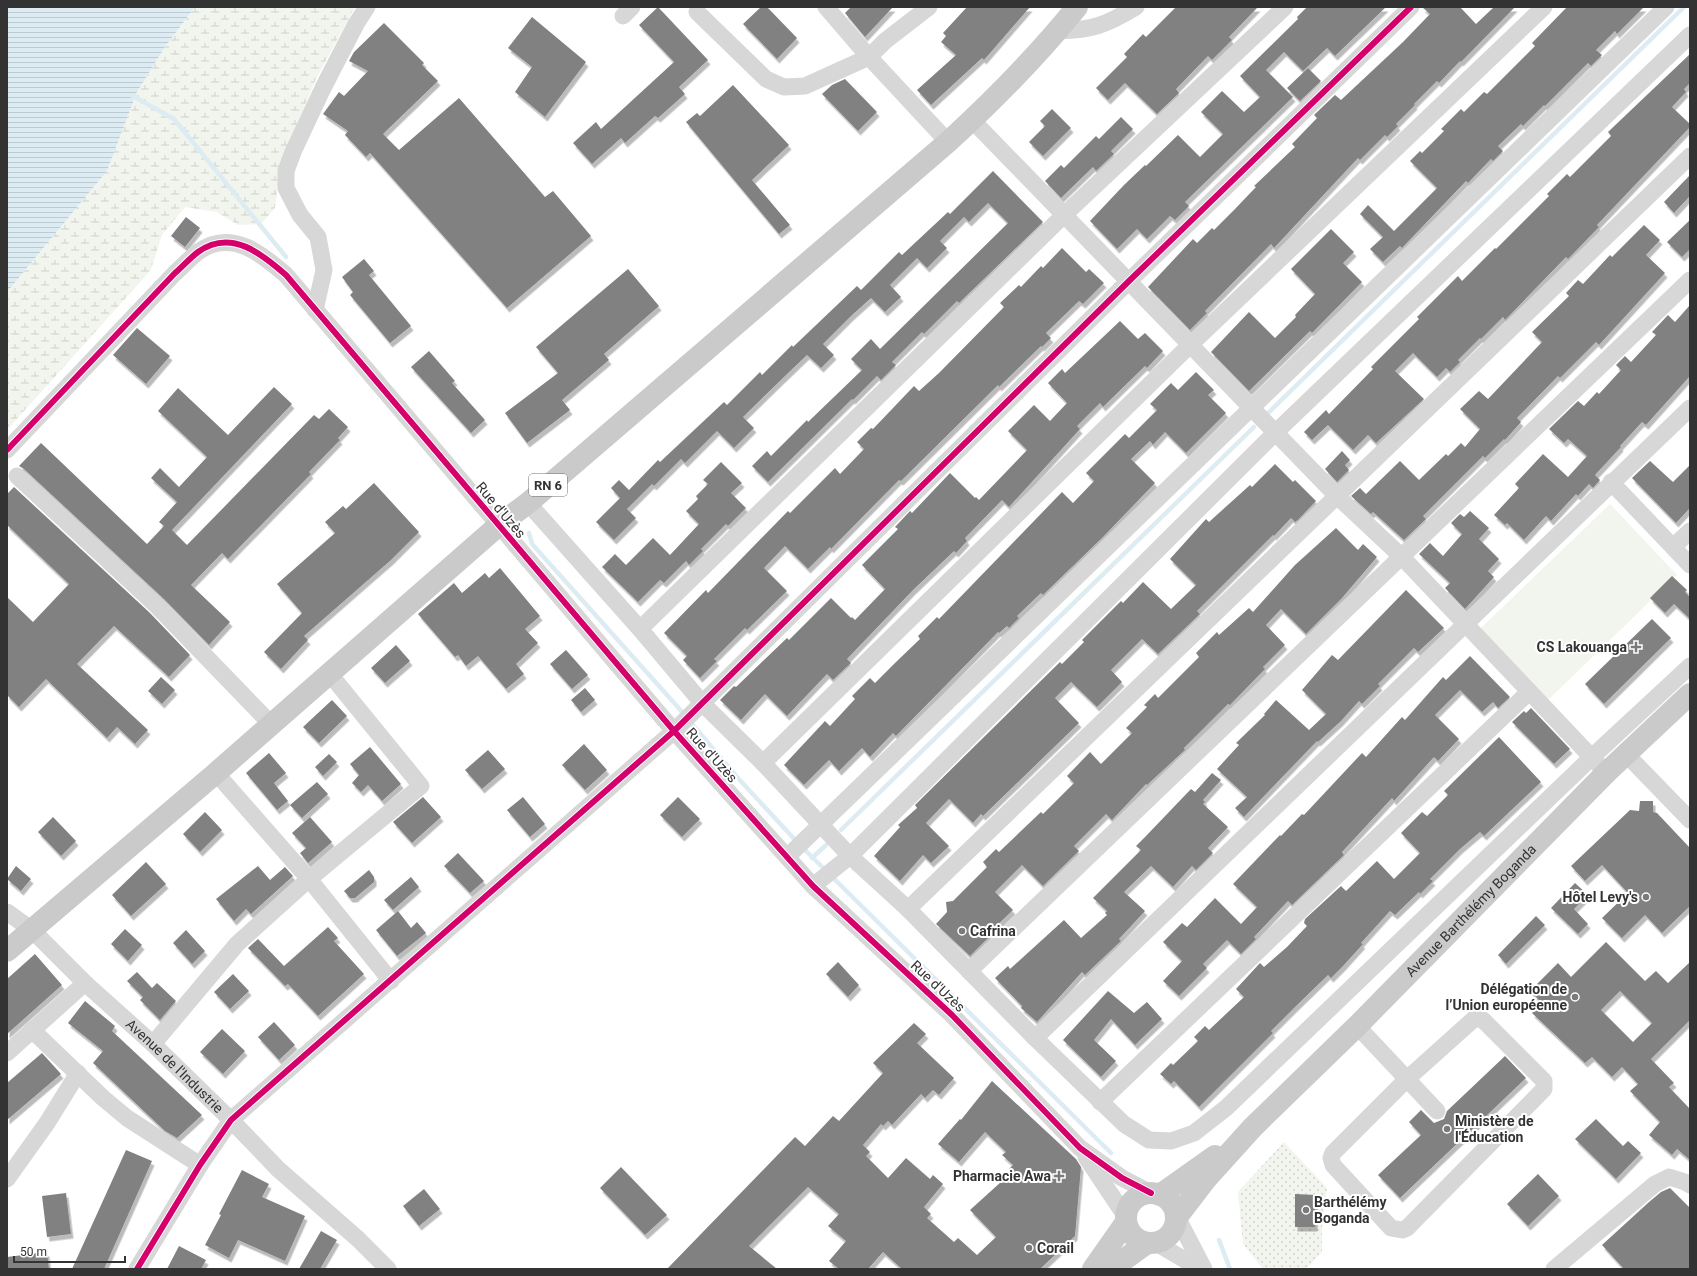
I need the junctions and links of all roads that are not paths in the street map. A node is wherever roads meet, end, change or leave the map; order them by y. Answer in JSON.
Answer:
{"nodes":[{"id":1,"x":367,"y":7,"type":"edge"},
{"id":2,"x":826,"y":7,"type":"edge"},
{"id":3,"x":929,"y":7,"type":"edge"},
{"id":4,"x":1077,"y":7,"type":"edge"},
{"id":5,"x":1136,"y":7,"type":"edge"},
{"id":6,"x":1285,"y":7,"type":"edge"},
{"id":7,"x":1411,"y":7,"type":"edge"},
{"id":8,"x":1544,"y":7,"type":"edge"},
{"id":9,"x":1666,"y":7,"type":"edge"},
{"id":10,"x":697,"y":12,"type":"dead end"},
{"id":11,"x":1058,"y":31,"type":"junction"},
{"id":12,"x":1690,"y":35,"type":"edge"},
{"id":13,"x":869,"y":57,"type":"junction"},
{"id":14,"x":972,"y":120,"type":"junction"},
{"id":15,"x":948,"y":142,"type":"junction"},
{"id":16,"x":1690,"y":156,"type":"edge"},
{"id":17,"x":1064,"y":215,"type":"junction"},
{"id":18,"x":1690,"y":280,"type":"edge"},
{"id":19,"x":1129,"y":281,"type":"junction"},
{"id":20,"x":315,"y":310,"type":"junction"},
{"id":21,"x":1190,"y":345,"type":"junction"},
{"id":22,"x":1252,"y":408,"type":"junction"},
{"id":23,"x":1690,"y":408,"type":"edge"},
{"id":24,"x":1276,"y":432,"type":"junction"},
{"id":25,"x":7,"y":450,"type":"edge"},
{"id":26,"x":17,"y":476,"type":"dead end"},
{"id":27,"x":1611,"y":482,"type":"junction"},
{"id":28,"x":1337,"y":496,"type":"junction"},
{"id":29,"x":528,"y":503,"type":"junction"},
{"id":30,"x":499,"y":525,"type":"junction"},
{"id":31,"x":1690,"y":531,"type":"edge"},
{"id":32,"x":1673,"y":547,"type":"junction"},
{"id":33,"x":1400,"y":556,"type":"junction"},
{"id":34,"x":1690,"y":565,"type":"edge"},
{"id":35,"x":1466,"y":625,"type":"junction"},
{"id":36,"x":640,"y":629,"type":"junction"},
{"id":37,"x":1690,"y":666,"type":"edge"},
{"id":38,"x":329,"y":674,"type":"junction"},
{"id":39,"x":1528,"y":692,"type":"junction"},
{"id":40,"x":1690,"y":694,"type":"edge"},
{"id":41,"x":703,"y":704,"type":"junction"},
{"id":42,"x":271,"y":724,"type":"junction"},
{"id":43,"x":674,"y":731,"type":"junction"},
{"id":44,"x":1626,"y":754,"type":"junction"},
{"id":45,"x":763,"y":763,"type":"junction"},
{"id":46,"x":1599,"y":765,"type":"junction"},
{"id":47,"x":216,"y":773,"type":"junction"},
{"id":48,"x":1690,"y":820,"type":"edge"},
{"id":49,"x":820,"y":825,"type":"junction"},
{"id":50,"x":788,"y":856,"type":"junction"},
{"id":51,"x":850,"y":856,"type":"junction"},
{"id":52,"x":309,"y":879,"type":"junction"},
{"id":53,"x":813,"y":886,"type":"junction"},
{"id":54,"x":908,"y":909,"type":"junction"},
{"id":55,"x":7,"y":912,"type":"edge"},
{"id":56,"x":32,"y":930,"type":"junction"},
{"id":57,"x":7,"y":951,"type":"edge"},
{"id":58,"x":969,"y":971,"type":"junction"},
{"id":59,"x":391,"y":981,"type":"junction"},
{"id":60,"x":85,"y":983,"type":"junction"},
{"id":61,"x":1357,"y":1026,"type":"junction"},
{"id":62,"x":32,"y":1030,"type":"junction"},
{"id":63,"x":1035,"y":1038,"type":"junction"},
{"id":64,"x":153,"y":1044,"type":"junction"},
{"id":65,"x":7,"y":1053,"type":"edge"},
{"id":66,"x":78,"y":1073,"type":"junction"},
{"id":67,"x":1407,"y":1080,"type":"junction"},
{"id":68,"x":1100,"y":1102,"type":"junction"},
{"id":69,"x":1437,"y":1111,"type":"dead end"},
{"id":70,"x":231,"y":1120,"type":"junction"},
{"id":71,"x":1252,"y":1127,"type":"junction"},
{"id":72,"x":1080,"y":1148,"type":"junction"},
{"id":73,"x":200,"y":1164,"type":"junction"},
{"id":74,"x":7,"y":1179,"type":"edge"},
{"id":75,"x":1690,"y":1185,"type":"edge"},
{"id":76,"x":1156,"y":1194,"type":"junction"},
{"id":77,"x":1177,"y":1217,"type":"junction"},
{"id":78,"x":1126,"y":1220,"type":"junction"},
{"id":79,"x":1152,"y":1243,"type":"junction"},
{"id":80,"x":137,"y":1269,"type":"edge"},
{"id":81,"x":388,"y":1269,"type":"edge"},
{"id":82,"x":1093,"y":1269,"type":"edge"},
{"id":83,"x":1111,"y":1269,"type":"edge"},
{"id":84,"x":1196,"y":1269,"type":"edge"},
{"id":85,"x":1204,"y":1269,"type":"edge"},
{"id":86,"x":1554,"y":1269,"type":"edge"}],
"edges":[{"from":1,"to":20,"type":"street"},
{"from":2,"to":13,"type":"street"},
{"from":3,"to":13,"type":"street"},
{"from":4,"to":11,"type":"main road","number":"RN 6"},
{"from":5,"to":11,"type":"street"},
{"from":6,"to":17,"type":"street"},
{"from":7,"to":19,"type":"street"},
{"from":8,"to":21,"type":"street"},
{"from":9,"to":22,"type":"street"},
{"from":10,"to":13,"type":"street"},
{"from":11,"to":14,"type":"main road","number":"RN 6"},
{"from":12,"to":24,"type":"street"},
{"from":13,"to":15,"type":"street"},
{"from":14,"to":15,"type":"main road","number":"RN 6"},
{"from":14,"to":17,"type":"street"},
{"from":15,"to":29,"type":"main road","number":"RN 6"},
{"from":16,"to":28,"type":"street"},
{"from":17,"to":19,"type":"street"},
{"from":17,"to":36,"type":"street"},
{"from":18,"to":33,"type":"street"},
{"from":19,"to":21,"type":"street"},
{"from":19,"to":41,"type":"street"},
{"from":20,"to":25,"type":"street","name":"Rue d'Uzès"},
{"from":20,"to":30,"type":"street","name":"Rue d'Uzès"},
{"from":21,"to":22,"type":"street"},
{"from":21,"to":45,"type":"street"},
{"from":22,"to":24,"type":"street"},
{"from":22,"to":49,"type":"street"},
{"from":23,"to":27,"type":"street"},
{"from":24,"to":28,"type":"street"},
{"from":24,"to":51,"type":"street"},
{"from":26,"to":42,"type":"street"},
{"from":27,"to":32,"type":"street"},
{"from":27,"to":35,"type":"street"},
{"from":28,"to":33,"type":"street"},
{"from":28,"to":54,"type":"street"},
{"from":29,"to":30,"type":"main road","number":"RN 6"},
{"from":29,"to":36,"type":"street"},
{"from":30,"to":38,"type":"main road","number":"RN 6"},
{"from":30,"to":43,"type":"street","name":"Rue d'Uzès"},
{"from":31,"to":32,"type":"street"},
{"from":32,"to":34,"type":"street"},
{"from":33,"to":35,"type":"street"},
{"from":33,"to":58,"type":"street"},
{"from":35,"to":39,"type":"street"},
{"from":35,"to":63,"type":"street"},
{"from":36,"to":41,"type":"street"},
{"from":37,"to":46,"type":"street"},
{"from":38,"to":42,"type":"main road","number":"RN 6"},
{"from":38,"to":52,"type":"street"},
{"from":39,"to":46,"type":"street"},
{"from":39,"to":68,"type":"street"},
{"from":40,"to":44,"type":"main road","name":"Avenue Barthélémy Boganda"},
{"from":41,"to":43,"type":"street"},
{"from":41,"to":45,"type":"street"},
{"from":42,"to":47,"type":"main road","number":"RN 6"},
{"from":43,"to":50,"type":"street","name":"Rue d'Uzès"},
{"from":43,"to":59,"type":"street"},
{"from":44,"to":46,"type":"main road","name":"Avenue Barthélémy Boganda"},
{"from":44,"to":48,"type":"street"},
{"from":45,"to":49,"type":"street"},
{"from":46,"to":61,"type":"main road","name":"Avenue Barthélémy Boganda"},
{"from":46,"to":68,"type":"street"},
{"from":47,"to":52,"type":"street"},
{"from":47,"to":56,"type":"main road","number":"RN 6"},
{"from":49,"to":50,"type":"street"},
{"from":49,"to":51,"type":"street"},
{"from":50,"to":53,"type":"street","name":"Rue d'Uzès"},
{"from":51,"to":53,"type":"street"},
{"from":51,"to":54,"type":"street"},
{"from":52,"to":59,"type":"street"},
{"from":52,"to":64,"type":"street"},
{"from":53,"to":72,"type":"street","name":"Rue d'Uzès"},
{"from":54,"to":58,"type":"street"},
{"from":55,"to":56,"type":"street","name":"Avenue de l'Industrie"},
{"from":56,"to":57,"type":"main road","number":"RN 6"},
{"from":56,"to":60,"type":"street","name":"Avenue de l'Industrie"},
{"from":58,"to":63,"type":"street"},
{"from":59,"to":70,"type":"street"},
{"from":60,"to":62,"type":"street"},
{"from":60,"to":64,"type":"street","name":"Avenue de l'Industrie"},
{"from":61,"to":67,"type":"street"},
{"from":61,"to":71,"type":"main road","name":"Avenue Barthélémy Boganda"},
{"from":62,"to":65,"type":"street"},
{"from":62,"to":66,"type":"street"},
{"from":63,"to":68,"type":"street"},
{"from":64,"to":70,"type":"street","name":"Avenue de l'Industrie"},
{"from":66,"to":73,"type":"street"},
{"from":66,"to":74,"type":"street"},
{"from":67,"to":67,"type":"street"},
{"from":67,"to":69,"type":"street"},
{"from":70,"to":73,"type":"street"},
{"from":70,"to":81,"type":"street","name":"Avenue de l'Industrie"},
{"from":71,"to":76,"type":"main road","name":"Avenue Barthélémy Boganda"},
{"from":71,"to":77,"type":"main road","name":"Avenue Barthélémy Boganda"},
{"from":72,"to":76,"type":"street","name":"Rue d'Uzès"},
{"from":72,"to":78,"type":"street","name":"Rue d'Uzès"},
{"from":73,"to":80,"type":"street"},
{"from":75,"to":86,"type":"street"},
{"from":76,"to":77,"type":"main road"},
{"from":76,"to":78,"type":"main road"},
{"from":77,"to":79,"type":"main road"},
{"from":77,"to":85,"type":"street"},
{"from":78,"to":79,"type":"main road"},
{"from":78,"to":82,"type":"main road"},
{"from":79,"to":83,"type":"main road"},
{"from":79,"to":84,"type":"street"}]}
